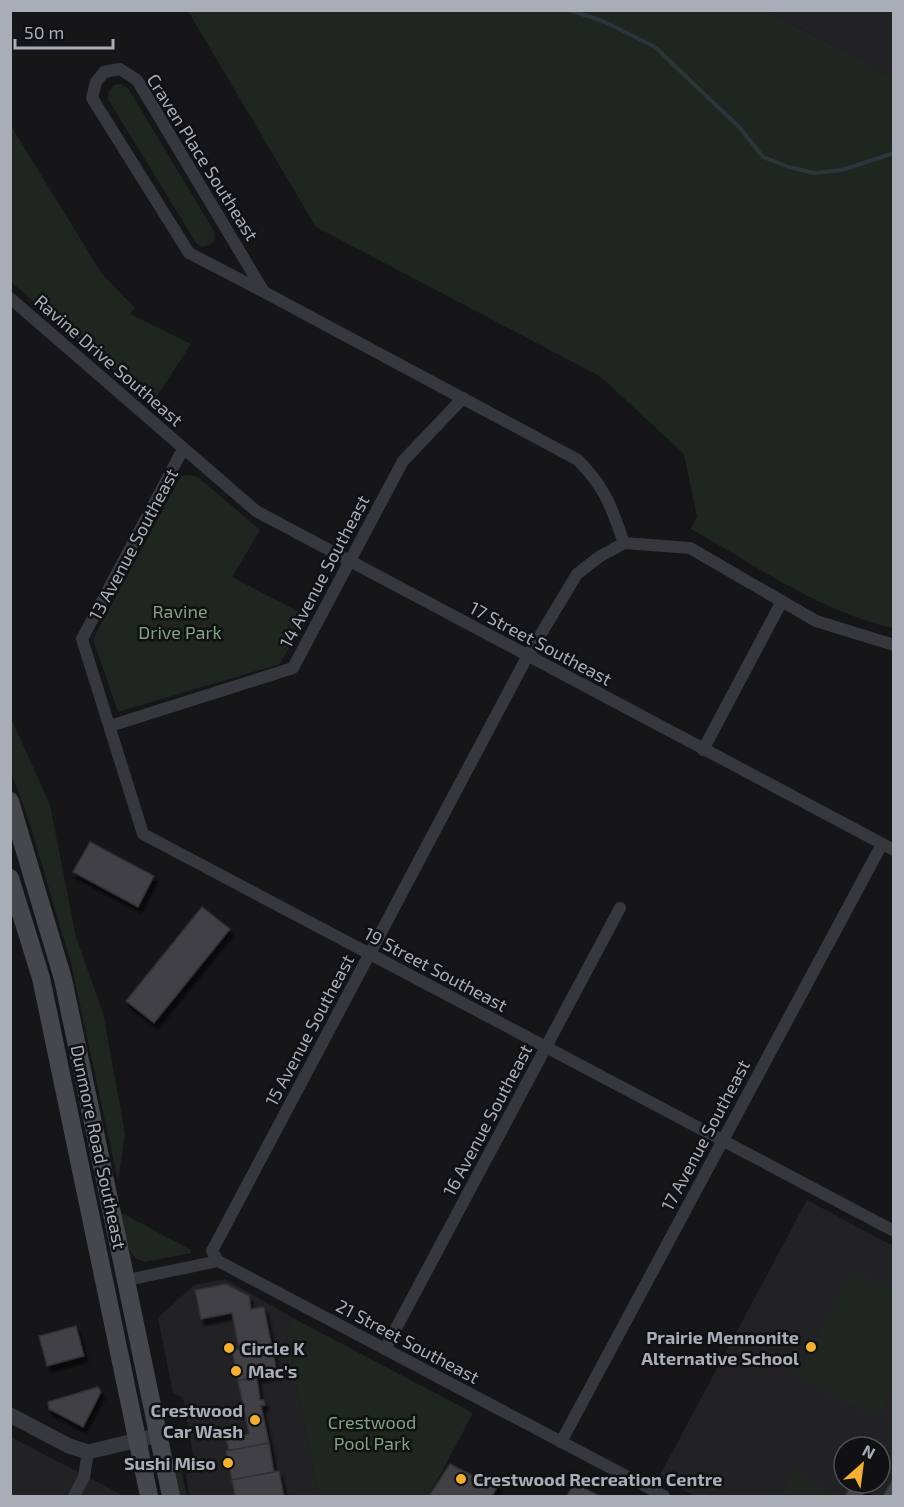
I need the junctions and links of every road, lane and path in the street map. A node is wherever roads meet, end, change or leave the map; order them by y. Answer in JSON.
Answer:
{"nodes":[{"id":1,"x":264,"y":292,"type":"junction"},
{"id":2,"x":10,"y":298,"type":"edge"},
{"id":3,"x":463,"y":398,"type":"junction"},
{"id":4,"x":183,"y":449,"type":"junction"},
{"id":5,"x":624,"y":543,"type":"junction"},
{"id":6,"x":349,"y":562,"type":"junction"},
{"id":7,"x":782,"y":602,"type":"junction"},
{"id":8,"x":82,"y":639,"type":"joint"},
{"id":9,"x":894,"y":645,"type":"edge"},
{"id":10,"x":527,"y":657,"type":"junction"},
{"id":11,"x":110,"y":726,"type":"junction"},
{"id":12,"x":703,"y":750,"type":"junction"},
{"id":13,"x":10,"y":801,"type":"edge"},
{"id":14,"x":882,"y":844,"type":"junction"},
{"id":15,"x":894,"y":850,"type":"edge"},
{"id":16,"x":10,"y":878,"type":"edge"},
{"id":17,"x":42,"y":901,"type":"junction"},
{"id":18,"x":15,"y":908,"type":"edge"},
{"id":19,"x":620,"y":908,"type":"dead end"},
{"id":20,"x":370,"y":954,"type":"junction"},
{"id":21,"x":547,"y":1048,"type":"junction"},
{"id":22,"x":723,"y":1141,"type":"junction"},
{"id":23,"x":894,"y":1231,"type":"edge"},
{"id":24,"x":218,"y":1261,"type":"junction"},
{"id":25,"x":127,"y":1280,"type":"junction"},
{"id":26,"x":385,"y":1349,"type":"junction"},
{"id":27,"x":10,"y":1415,"type":"edge"},
{"id":28,"x":159,"y":1435,"type":"junction"},
{"id":29,"x":138,"y":1440,"type":"junction"},
{"id":30,"x":561,"y":1442,"type":"junction"},
{"id":31,"x":88,"y":1452,"type":"junction"},
{"id":32,"x":74,"y":1497,"type":"edge"},
{"id":33,"x":149,"y":1497,"type":"edge"},
{"id":34,"x":171,"y":1497,"type":"edge"},
{"id":35,"x":664,"y":1497,"type":"edge"}],
"edges":[{"from":1,"to":1,"type":"street","name":"Craven Place Southeast"},
{"from":1,"to":3,"type":"street","name":"Craven Place Southeast"},
{"from":2,"to":4,"type":"street","name":"Ravine Drive Southeast"},
{"from":3,"to":5,"type":"street","name":"Craven Place Southeast"},
{"from":3,"to":6,"type":"street","name":"14 Avenue Southeast"},
{"from":4,"to":6,"type":"street","name":"17 Street Southeast"},
{"from":4,"to":8,"type":"street","name":"13 Avenue Southeast"},
{"from":5,"to":7,"type":"street"},
{"from":5,"to":10,"type":"street","name":"15 Avenue Southeast"},
{"from":6,"to":10,"type":"street","name":"17 Street Southeast"},
{"from":6,"to":11,"type":"street","name":"14 Avenue Southeast"},
{"from":7,"to":9,"type":"street"},
{"from":7,"to":12,"type":"street"},
{"from":8,"to":11,"type":"street","name":"19 Street Southeast"},
{"from":10,"to":12,"type":"street","name":"17 Street Southeast"},
{"from":10,"to":20,"type":"street","name":"15 Avenue Southeast"},
{"from":11,"to":20,"type":"street","name":"19 Street Southeast"},
{"from":12,"to":14,"type":"street","name":"17 Street Southeast"},
{"from":13,"to":17,"type":"main road","name":"Dunmore Road Southeast"},
{"from":14,"to":15,"type":"street","name":"17 Street Southeast"},
{"from":14,"to":22,"type":"street","name":"17 Avenue Southeast"},
{"from":16,"to":18,"type":"main road","name":"Dunmore Road Southeast"},
{"from":17,"to":18,"type":"main road"},
{"from":17,"to":25,"type":"main road","name":"Dunmore Road Southeast"},
{"from":18,"to":29,"type":"main road","name":"Dunmore Road Southeast"},
{"from":19,"to":21,"type":"street","name":"16 Avenue Southeast"},
{"from":20,"to":21,"type":"street","name":"19 Street Southeast"},
{"from":20,"to":24,"type":"street","name":"15 Avenue Southeast"},
{"from":21,"to":22,"type":"street","name":"19 Street Southeast"},
{"from":21,"to":26,"type":"street","name":"16 Avenue Southeast"},
{"from":22,"to":23,"type":"street","name":"19 Street Southeast"},
{"from":22,"to":30,"type":"street","name":"17 Avenue Southeast"},
{"from":24,"to":25,"type":"street"},
{"from":24,"to":26,"type":"street","name":"21 Street Southeast"},
{"from":25,"to":28,"type":"main road","name":"Dunmore Road Southeast"},
{"from":26,"to":30,"type":"street","name":"21 Street Southeast"},
{"from":27,"to":31,"type":"street"},
{"from":28,"to":29,"type":"street"},
{"from":28,"to":34,"type":"main road","name":"Dunmore Road Southeast"},
{"from":29,"to":31,"type":"street"},
{"from":29,"to":33,"type":"main road","name":"Dunmore Road Southeast"},
{"from":30,"to":35,"type":"street","name":"21 Street Southeast"},
{"from":31,"to":32,"type":"street"}]}
